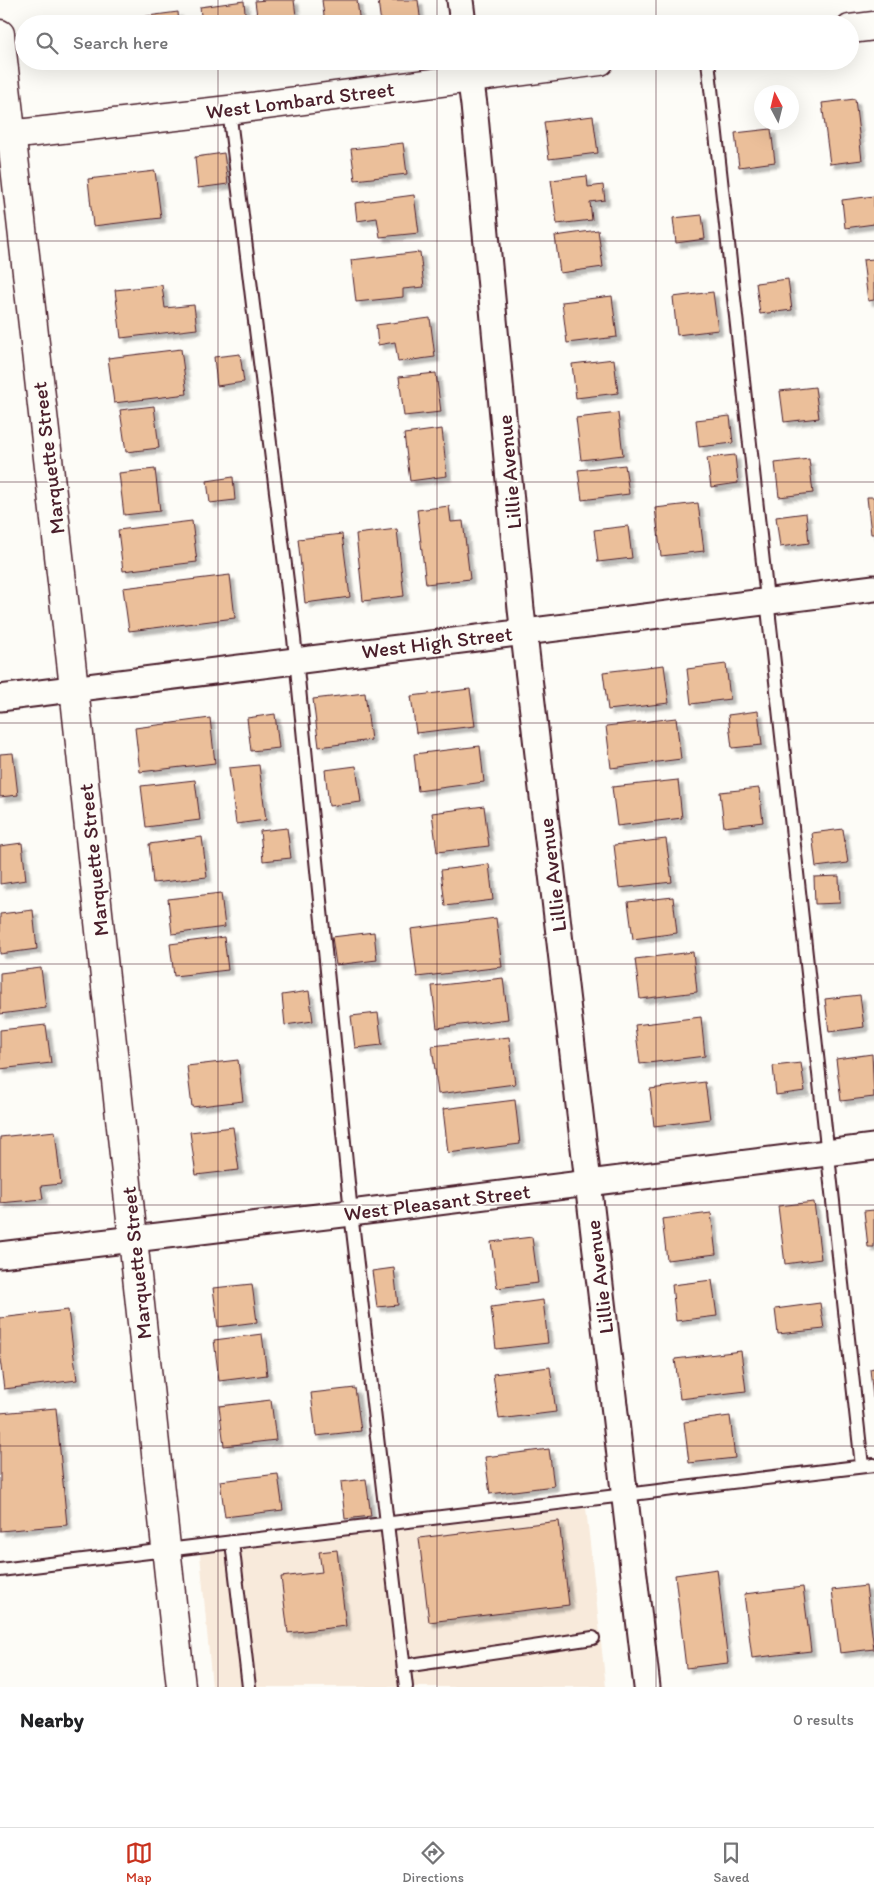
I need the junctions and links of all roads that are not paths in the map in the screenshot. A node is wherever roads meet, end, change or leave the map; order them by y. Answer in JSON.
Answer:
{"nodes":[{"id":1,"x":460,"y":0,"type":"edge"},
{"id":2,"x":462,"y":15,"type":"edge"},
{"id":3,"x":874,"y":26,"type":"edge"},
{"id":4,"x":859,"y":28,"type":"edge"},
{"id":5,"x":0,"y":34,"type":"edge"},
{"id":6,"x":469,"y":70,"type":"edge"},
{"id":7,"x":709,"y":70,"type":"edge"},
{"id":8,"x":228,"y":110,"type":"junction"},
{"id":9,"x":5,"y":135,"type":"edge"},
{"id":10,"x":874,"y":588,"type":"edge"},
{"id":11,"x":768,"y":601,"type":"junction"},
{"id":12,"x":524,"y":631,"type":"junction"},
{"id":13,"x":296,"y":659,"type":"junction"},
{"id":14,"x":74,"y":688,"type":"junction"},
{"id":15,"x":0,"y":698,"type":"edge"},
{"id":16,"x":874,"y":1147,"type":"edge"},
{"id":17,"x":828,"y":1153,"type":"junction"},
{"id":18,"x":588,"y":1183,"type":"junction"},
{"id":19,"x":351,"y":1214,"type":"junction"},
{"id":20,"x":133,"y":1239,"type":"junction"},
{"id":21,"x":0,"y":1255,"type":"edge"},
{"id":22,"x":868,"y":1465,"type":"edge"},
{"id":23,"x":625,"y":1495,"type":"junction"},
{"id":24,"x":387,"y":1523,"type":"junction"},
{"id":25,"x":232,"y":1542,"type":"junction"},
{"id":26,"x":166,"y":1550,"type":"junction"},
{"id":27,"x":0,"y":1570,"type":"edge"},
{"id":28,"x":593,"y":1638,"type":"dead end"},
{"id":29,"x":404,"y":1666,"type":"junction"},
{"id":30,"x":181,"y":1687,"type":"edge"},
{"id":31,"x":249,"y":1687,"type":"edge"},
{"id":32,"x":406,"y":1687,"type":"edge"},
{"id":33,"x":647,"y":1687,"type":"edge"}],
"edges":[{"from":1,"to":2,"type":"street"},
{"from":3,"to":4,"type":"street"},
{"from":5,"to":9,"type":"street","name":"Marquette Street"},
{"from":6,"to":8,"type":"street","name":"West Lombard Street"},
{"from":6,"to":12,"type":"street","name":"Lillie Avenue"},
{"from":7,"to":11,"type":"lane"},
{"from":8,"to":9,"type":"street","name":"West Lombard Street"},
{"from":8,"to":13,"type":"lane"},
{"from":9,"to":14,"type":"street","name":"Marquette Street"},
{"from":10,"to":11,"type":"street","name":"West High Street"},
{"from":11,"to":12,"type":"street","name":"West High Street"},
{"from":11,"to":17,"type":"lane"},
{"from":12,"to":13,"type":"street","name":"West High Street"},
{"from":12,"to":18,"type":"street","name":"Lillie Avenue"},
{"from":13,"to":14,"type":"street","name":"West High Street"},
{"from":13,"to":19,"type":"lane"},
{"from":14,"to":15,"type":"street","name":"West High Street"},
{"from":14,"to":20,"type":"street","name":"Marquette Street"},
{"from":16,"to":17,"type":"street","name":"West Pleasant Street"},
{"from":17,"to":18,"type":"street","name":"West Pleasant Street"},
{"from":17,"to":22,"type":"lane"},
{"from":18,"to":19,"type":"street","name":"West Pleasant Street"},
{"from":18,"to":23,"type":"street","name":"Lillie Avenue"},
{"from":19,"to":20,"type":"street","name":"West Pleasant Street"},
{"from":19,"to":24,"type":"lane"},
{"from":20,"to":21,"type":"street","name":"West Pleasant Street"},
{"from":20,"to":26,"type":"street","name":"Marquette Street"},
{"from":22,"to":23,"type":"lane"},
{"from":23,"to":24,"type":"lane"},
{"from":23,"to":33,"type":"street","name":"Lillie Avenue"},
{"from":24,"to":25,"type":"lane"},
{"from":24,"to":29,"type":"lane"},
{"from":25,"to":26,"type":"lane"},
{"from":25,"to":31,"type":"lane"},
{"from":26,"to":27,"type":"lane"},
{"from":26,"to":30,"type":"street","name":"Marquette Street"},
{"from":28,"to":29,"type":"lane"},
{"from":29,"to":32,"type":"lane"}]}
